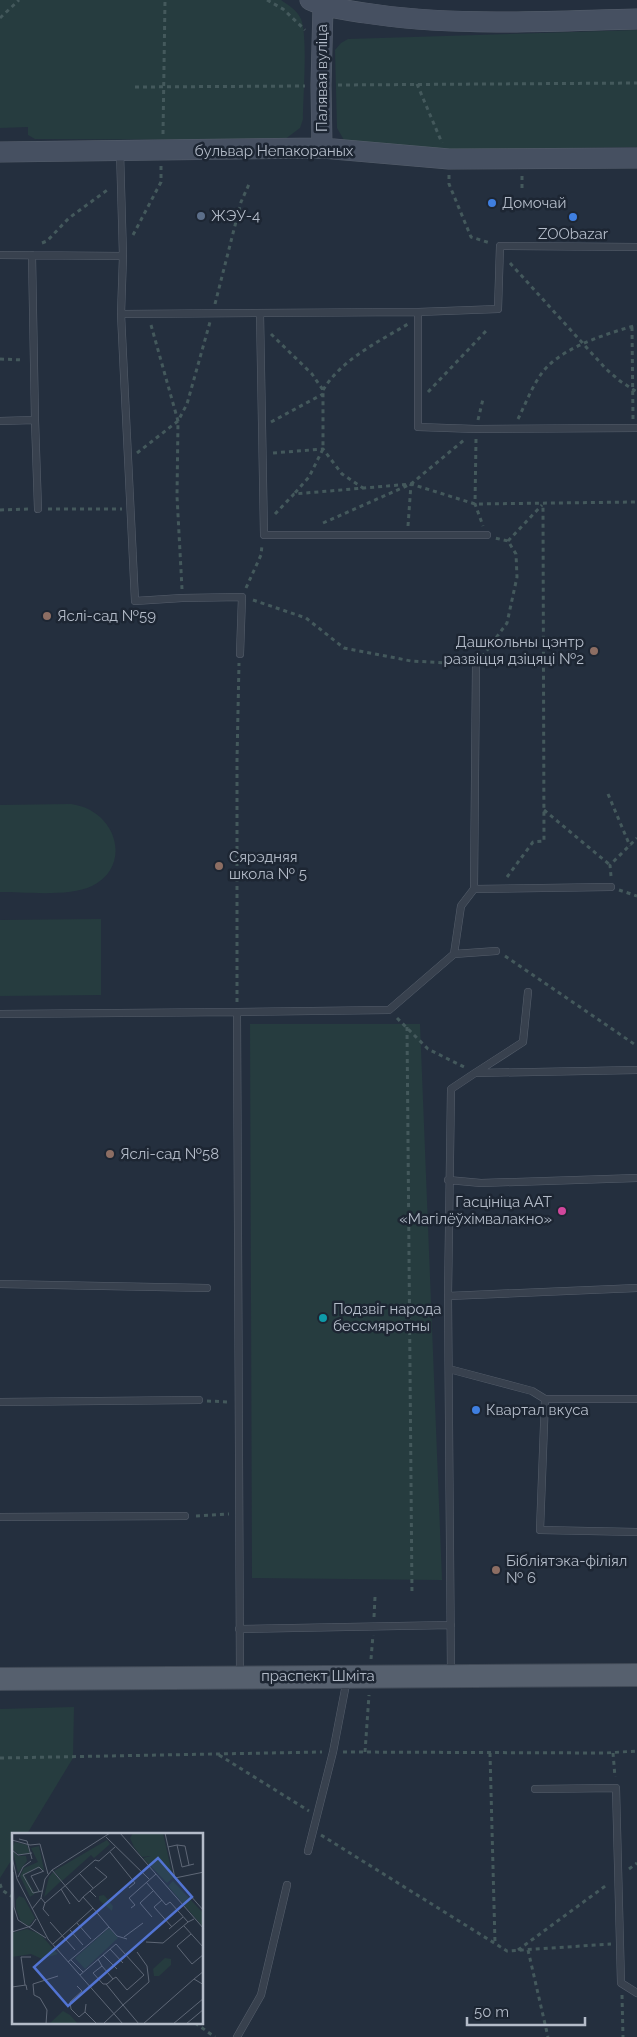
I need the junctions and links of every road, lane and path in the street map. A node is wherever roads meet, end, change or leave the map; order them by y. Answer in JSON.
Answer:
{"nodes":[{"id":1,"x":19,"y":0,"type":"edge"},
{"id":2,"x":165,"y":0,"type":"edge"},
{"id":3,"x":266,"y":0,"type":"edge"},
{"id":4,"x":316,"y":3,"type":"edge"},
{"id":5,"x":0,"y":18,"type":"edge"},
{"id":6,"x":637,"y":19,"type":"edge"},
{"id":7,"x":308,"y":33,"type":"dead end"},
{"id":8,"x":637,"y":83,"type":"edge"},
{"id":9,"x":321,"y":86,"type":"junction"},
{"id":10,"x":135,"y":87,"type":"dead end"},
{"id":11,"x":164,"y":87,"type":"junction"},
{"id":12,"x":322,"y":148,"type":"junction"},
{"id":13,"x":120,"y":151,"type":"junction"},
{"id":14,"x":161,"y":151,"type":"junction"},
{"id":15,"x":0,"y":152,"type":"edge"},
{"id":16,"x":637,"y":158,"type":"edge"},
{"id":17,"x":119,"y":182,"type":"junction"},
{"id":18,"x":250,"y":182,"type":"dead end"},
{"id":19,"x":637,"y":247,"type":"edge"},
{"id":20,"x":500,"y":251,"type":"junction"},
{"id":21,"x":0,"y":255,"type":"edge"},
{"id":22,"x":16,"y":255,"type":"junction"},
{"id":23,"x":32,"y":255,"type":"junction"},
{"id":24,"x":123,"y":256,"type":"junction"},
{"id":25,"x":260,"y":312,"type":"junction"},
{"id":26,"x":212,"y":313,"type":"junction"},
{"id":27,"x":121,"y":314,"type":"junction"},
{"id":28,"x":148,"y":314,"type":"junction"},
{"id":29,"x":418,"y":315,"type":"junction"},
{"id":30,"x":260,"y":325,"type":"junction"},
{"id":31,"x":637,"y":326,"type":"edge"},
{"id":32,"x":632,"y":327,"type":"junction"},
{"id":33,"x":486,"y":331,"type":"dead end"},
{"id":34,"x":584,"y":344,"type":"junction"},
{"id":35,"x":0,"y":359,"type":"edge"},
{"id":36,"x":34,"y":360,"type":"junction"},
{"id":37,"x":632,"y":390,"type":"junction"},
{"id":38,"x":323,"y":392,"type":"junction"},
{"id":39,"x":637,"y":392,"type":"edge"},
{"id":40,"x":418,"y":403,"type":"junction"},
{"id":41,"x":35,"y":420,"type":"junction"},
{"id":42,"x":0,"y":421,"type":"edge"},
{"id":43,"x":178,"y":421,"type":"junction"},
{"id":44,"x":262,"y":426,"type":"junction"},
{"id":45,"x":635,"y":428,"type":"edge"},
{"id":46,"x":513,"y":429,"type":"junction"},
{"id":47,"x":476,"y":430,"type":"junction"},
{"id":48,"x":323,"y":449,"type":"junction"},
{"id":49,"x":262,"y":454,"type":"junction"},
{"id":50,"x":127,"y":461,"type":"junction"},
{"id":51,"x":412,"y":484,"type":"junction"},
{"id":52,"x":364,"y":488,"type":"junction"},
{"id":53,"x":294,"y":494,"type":"junction"},
{"id":54,"x":637,"y":502,"type":"edge"},
{"id":55,"x":543,"y":504,"type":"junction"},
{"id":56,"x":38,"y":509,"type":"junction"},
{"id":57,"x":130,"y":509,"type":"junction"},
{"id":58,"x":0,"y":510,"type":"edge"},
{"id":59,"x":264,"y":526,"type":"junction"},
{"id":60,"x":264,"y":535,"type":"junction"},
{"id":61,"x":296,"y":535,"type":"junction"},
{"id":62,"x":408,"y":535,"type":"junction"},
{"id":63,"x":487,"y":536,"type":"dead end"},
{"id":64,"x":508,"y":541,"type":"dead end"},
{"id":65,"x":242,"y":597,"type":"junction"},
{"id":66,"x":182,"y":598,"type":"junction"},
{"id":67,"x":240,"y":654,"type":"joint"},
{"id":68,"x":476,"y":665,"type":"joint"},
{"id":69,"x":608,"y":794,"type":"dead end"},
{"id":70,"x":544,"y":810,"type":"junction"},
{"id":71,"x":637,"y":838,"type":"edge"},
{"id":72,"x":630,"y":846,"type":"junction"},
{"id":73,"x":610,"y":865,"type":"junction"},
{"id":74,"x":611,"y":887,"type":"junction"},
{"id":75,"x":499,"y":888,"type":"junction"},
{"id":76,"x":474,"y":889,"type":"junction"},
{"id":77,"x":637,"y":896,"type":"edge"},
{"id":78,"x":496,"y":951,"type":"joint"},
{"id":79,"x":454,"y":954,"type":"junction"},
{"id":80,"x":528,"y":992,"type":"dead end"},
{"id":81,"x":237,"y":1012,"type":"junction"},
{"id":82,"x":0,"y":1014,"type":"edge"},
{"id":83,"x":637,"y":1046,"type":"edge"},
{"id":84,"x":637,"y":1070,"type":"edge"},
{"id":85,"x":475,"y":1073,"type":"junction"},
{"id":86,"x":637,"y":1178,"type":"edge"},
{"id":87,"x":448,"y":1180,"type":"junction"},
{"id":88,"x":0,"y":1284,"type":"edge"},
{"id":89,"x":207,"y":1288,"type":"dead end"},
{"id":90,"x":637,"y":1288,"type":"edge"},
{"id":91,"x":448,"y":1296,"type":"junction"},
{"id":92,"x":449,"y":1369,"type":"junction"},
{"id":93,"x":545,"y":1399,"type":"junction"},
{"id":94,"x":637,"y":1399,"type":"edge"},
{"id":95,"x":199,"y":1400,"type":"joint"},
{"id":96,"x":0,"y":1402,"type":"edge"},
{"id":97,"x":238,"y":1402,"type":"junction"},
{"id":98,"x":238,"y":1514,"type":"junction"},
{"id":99,"x":185,"y":1516,"type":"joint"},
{"id":100,"x":0,"y":1517,"type":"edge"},
{"id":101,"x":637,"y":1532,"type":"edge"},
{"id":102,"x":412,"y":1596,"type":"dead end"},
{"id":103,"x":451,"y":1625,"type":"junction"},
{"id":104,"x":239,"y":1628,"type":"junction"},
{"id":105,"x":451,"y":1674,"type":"junction"},
{"id":106,"x":637,"y":1675,"type":"edge"},
{"id":107,"x":348,"y":1676,"type":"junction"},
{"id":108,"x":240,"y":1677,"type":"junction"},
{"id":109,"x":0,"y":1679,"type":"edge"},
{"id":110,"x":637,"y":1751,"type":"edge"},
{"id":111,"x":333,"y":1752,"type":"junction"},
{"id":112,"x":490,"y":1753,"type":"junction"},
{"id":113,"x":613,"y":1753,"type":"junction"},
{"id":114,"x":218,"y":1755,"type":"junction"},
{"id":115,"x":0,"y":1758,"type":"edge"},
{"id":116,"x":616,"y":1788,"type":"junction"},
{"id":117,"x":535,"y":1789,"type":"dead end"},
{"id":118,"x":317,"y":1816,"type":"junction"},
{"id":119,"x":313,"y":1830,"type":"junction"},
{"id":120,"x":308,"y":1851,"type":"dead end"},
{"id":121,"x":637,"y":1863,"type":"edge"},
{"id":122,"x":618,"y":1876,"type":"junction"},
{"id":123,"x":0,"y":1884,"type":"edge"},
{"id":124,"x":287,"y":1885,"type":"dead end"},
{"id":125,"x":1,"y":1890,"type":"edge"},
{"id":126,"x":12,"y":1897,"type":"edge"},
{"id":127,"x":620,"y":1943,"type":"junction"},
{"id":128,"x":495,"y":1944,"type":"junction"},
{"id":129,"x":518,"y":1950,"type":"junction"},
{"id":130,"x":528,"y":1950,"type":"junction"},
{"id":131,"x":621,"y":1983,"type":"junction"},
{"id":132,"x":637,"y":1993,"type":"edge"},
{"id":133,"x":196,"y":2024,"type":"edge"},
{"id":134,"x":215,"y":2037,"type":"edge"},
{"id":135,"x":237,"y":2037,"type":"edge"},
{"id":136,"x":548,"y":2037,"type":"edge"},
{"id":137,"x":623,"y":2037,"type":"edge"}],
"edges":[{"from":1,"to":5,"type":"path"},
{"from":2,"to":11,"type":"path"},
{"from":3,"to":7,"type":"path"},
{"from":4,"to":6,"type":"main road"},
{"from":4,"to":9,"type":"main road","name":"Палявая вуліца"},
{"from":8,"to":9,"type":"path"},
{"from":9,"to":11,"type":"path"},
{"from":9,"to":12,"type":"main road","name":"Палявая вуліца"},
{"from":10,"to":11,"type":"path"},
{"from":11,"to":14,"type":"path"},
{"from":12,"to":14,"type":"main road","name":"бульвар Непакораных"},
{"from":12,"to":16,"type":"main road","name":"бульвар Непакораных"},
{"from":13,"to":14,"type":"main road","name":"бульвар Непакораных"},
{"from":13,"to":15,"type":"main road","name":"бульвар Непакораных"},
{"from":13,"to":17,"type":"lane"},
{"from":14,"to":24,"type":"path"},
{"from":17,"to":22,"type":"path"},
{"from":17,"to":24,"type":"lane"},
{"from":18,"to":26,"type":"path"},
{"from":19,"to":20,"type":"lane"},
{"from":20,"to":29,"type":"lane"},
{"from":20,"to":34,"type":"path"},
{"from":21,"to":22,"type":"lane"},
{"from":22,"to":23,"type":"lane"},
{"from":23,"to":24,"type":"lane"},
{"from":23,"to":36,"type":"lane"},
{"from":24,"to":27,"type":"lane"},
{"from":25,"to":26,"type":"lane"},
{"from":25,"to":29,"type":"lane"},
{"from":25,"to":30,"type":"lane"},
{"from":26,"to":28,"type":"lane"},
{"from":26,"to":43,"type":"path"},
{"from":27,"to":28,"type":"lane"},
{"from":27,"to":50,"type":"lane"},
{"from":28,"to":43,"type":"path"},
{"from":29,"to":38,"type":"path"},
{"from":29,"to":40,"type":"lane"},
{"from":30,"to":38,"type":"path"},
{"from":30,"to":44,"type":"lane"},
{"from":31,"to":32,"type":"path"},
{"from":32,"to":34,"type":"path"},
{"from":32,"to":37,"type":"path"},
{"from":33,"to":40,"type":"path"},
{"from":34,"to":37,"type":"path"},
{"from":34,"to":46,"type":"path"},
{"from":35,"to":36,"type":"path"},
{"from":36,"to":41,"type":"lane"},
{"from":37,"to":39,"type":"path"},
{"from":37,"to":45,"type":"path"},
{"from":38,"to":44,"type":"path"},
{"from":38,"to":48,"type":"path"},
{"from":40,"to":47,"type":"lane"},
{"from":41,"to":42,"type":"lane"},
{"from":41,"to":56,"type":"lane"},
{"from":43,"to":50,"type":"path"},
{"from":43,"to":66,"type":"path"},
{"from":44,"to":49,"type":"lane"},
{"from":45,"to":46,"type":"lane"},
{"from":46,"to":47,"type":"lane"},
{"from":47,"to":51,"type":"path"},
{"from":48,"to":49,"type":"path"},
{"from":48,"to":52,"type":"path"},
{"from":48,"to":53,"type":"path"},
{"from":49,"to":59,"type":"lane"},
{"from":50,"to":57,"type":"lane"},
{"from":51,"to":52,"type":"path"},
{"from":51,"to":55,"type":"path"},
{"from":51,"to":61,"type":"path"},
{"from":51,"to":62,"type":"path"},
{"from":52,"to":53,"type":"path"},
{"from":53,"to":59,"type":"path"},
{"from":54,"to":55,"type":"path"},
{"from":55,"to":64,"type":"path"},
{"from":55,"to":70,"type":"path"},
{"from":56,"to":57,"type":"path"},
{"from":56,"to":58,"type":"path"},
{"from":57,"to":66,"type":"lane"},
{"from":59,"to":60,"type":"lane"},
{"from":60,"to":61,"type":"lane"},
{"from":60,"to":65,"type":"path"},
{"from":61,"to":62,"type":"lane"},
{"from":62,"to":63,"type":"lane"},
{"from":65,"to":66,"type":"lane"},
{"from":65,"to":67,"type":"lane"},
{"from":65,"to":68,"type":"path"},
{"from":67,"to":81,"type":"path"},
{"from":68,"to":76,"type":"lane"},
{"from":69,"to":72,"type":"path"},
{"from":70,"to":73,"type":"path"},
{"from":70,"to":75,"type":"path"},
{"from":71,"to":72,"type":"path"},
{"from":72,"to":73,"type":"path"},
{"from":73,"to":74,"type":"path"},
{"from":74,"to":75,"type":"lane"},
{"from":74,"to":77,"type":"path"},
{"from":75,"to":76,"type":"lane"},
{"from":76,"to":79,"type":"lane"},
{"from":78,"to":79,"type":"lane"},
{"from":78,"to":83,"type":"path"},
{"from":79,"to":81,"type":"lane"},
{"from":80,"to":85,"type":"lane"},
{"from":81,"to":82,"type":"lane"},
{"from":81,"to":97,"type":"lane"},
{"from":84,"to":85,"type":"lane"},
{"from":85,"to":87,"type":"lane"},
{"from":85,"to":102,"type":"path"},
{"from":86,"to":87,"type":"lane"},
{"from":87,"to":91,"type":"lane"},
{"from":88,"to":89,"type":"lane"},
{"from":90,"to":91,"type":"lane"},
{"from":91,"to":92,"type":"lane"},
{"from":92,"to":93,"type":"lane"},
{"from":92,"to":103,"type":"lane"},
{"from":93,"to":94,"type":"lane"},
{"from":93,"to":101,"type":"lane"},
{"from":95,"to":96,"type":"lane"},
{"from":95,"to":97,"type":"path"},
{"from":97,"to":98,"type":"lane"},
{"from":98,"to":99,"type":"path"},
{"from":98,"to":104,"type":"lane"},
{"from":99,"to":100,"type":"lane"},
{"from":103,"to":104,"type":"lane"},
{"from":103,"to":105,"type":"lane"},
{"from":104,"to":108,"type":"lane"},
{"from":105,"to":106,"type":"main road","name":"праспект Шміта"},
{"from":105,"to":107,"type":"main road","name":"праспект Шміта"},
{"from":107,"to":108,"type":"main road","name":"праспект Шміта"},
{"from":107,"to":111,"type":"lane"},
{"from":108,"to":109,"type":"main road","name":"праспект Шміта"},
{"from":110,"to":113,"type":"path"},
{"from":111,"to":112,"type":"path"},
{"from":111,"to":114,"type":"path"},
{"from":111,"to":118,"type":"lane"},
{"from":112,"to":113,"type":"path"},
{"from":112,"to":128,"type":"path"},
{"from":113,"to":116,"type":"path"},
{"from":114,"to":115,"type":"path"},
{"from":114,"to":118,"type":"path"},
{"from":116,"to":117,"type":"lane"},
{"from":116,"to":122,"type":"lane"},
{"from":118,"to":119,"type":"lane"},
{"from":119,"to":120,"type":"lane"},
{"from":119,"to":128,"type":"path"},
{"from":121,"to":122,"type":"path"},
{"from":122,"to":127,"type":"lane"},
{"from":122,"to":129,"type":"path"},
{"from":123,"to":125,"type":"path"},
{"from":124,"to":135,"type":"lane"},
{"from":125,"to":126,"type":"path"},
{"from":127,"to":130,"type":"path"},
{"from":127,"to":131,"type":"lane"},
{"from":128,"to":129,"type":"path"},
{"from":129,"to":130,"type":"path"},
{"from":130,"to":136,"type":"path"},
{"from":131,"to":132,"type":"lane"},
{"from":131,"to":137,"type":"path"},
{"from":133,"to":134,"type":"path"}]}
